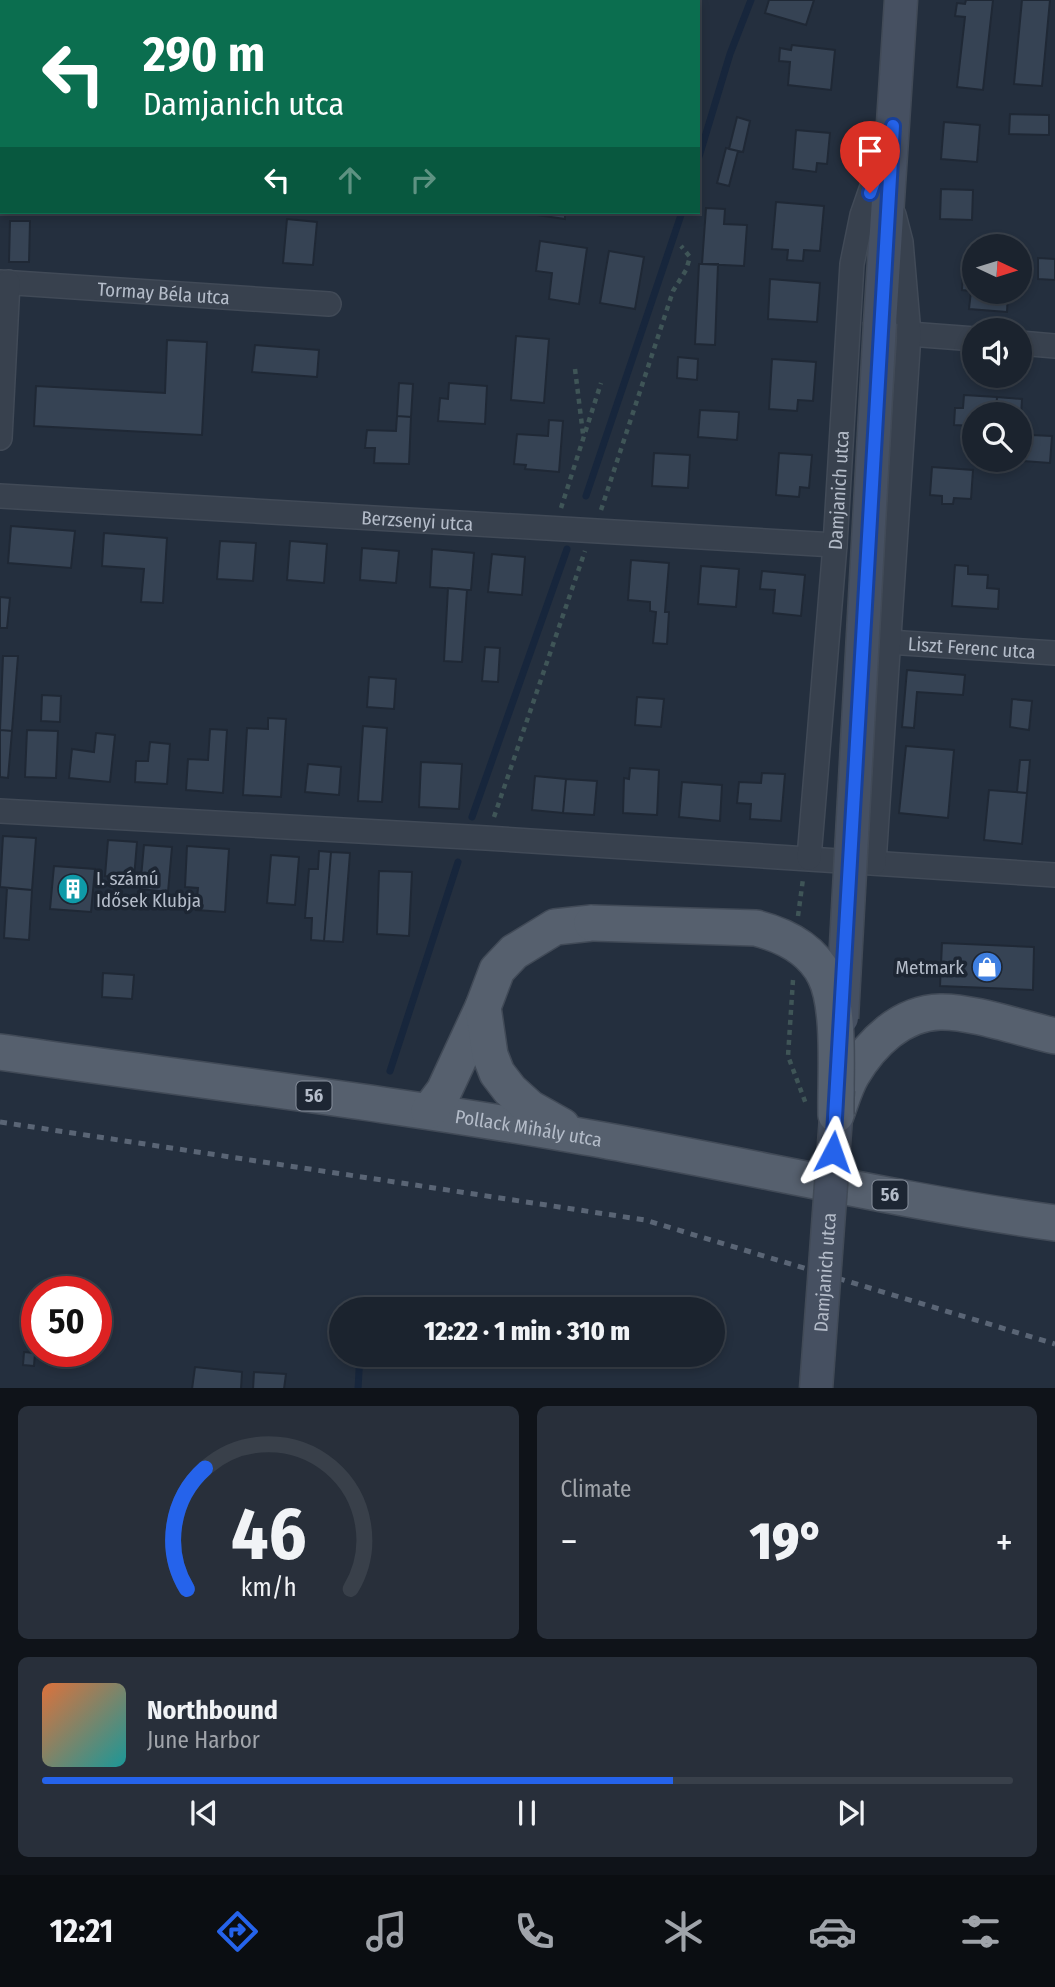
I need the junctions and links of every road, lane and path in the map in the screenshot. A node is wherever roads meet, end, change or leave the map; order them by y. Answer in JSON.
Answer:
{"nodes":[{"id":1,"x":901,"y":0,"type":"edge"},
{"id":2,"x":893,"y":126,"type":"junction"},
{"id":3,"x":4,"y":282,"type":"edge"},
{"id":4,"x":329,"y":304,"type":"dead end"},
{"id":5,"x":894,"y":329,"type":"junction"},
{"id":6,"x":962,"y":337,"type":"edge"},
{"id":7,"x":1032,"y":344,"type":"edge"},
{"id":8,"x":1055,"y":346,"type":"edge"},
{"id":9,"x":575,"y":369,"type":"dead end"},
{"id":10,"x":601,"y":383,"type":"dead end"},
{"id":11,"x":0,"y":438,"type":"edge"},
{"id":12,"x":584,"y":439,"type":"junction"},
{"id":13,"x":0,"y":496,"type":"edge"},
{"id":14,"x":554,"y":528,"type":"junction"},
{"id":15,"x":835,"y":545,"type":"junction"},
{"id":16,"x":888,"y":642,"type":"junction"},
{"id":17,"x":1055,"y":653,"type":"edge"},
{"id":18,"x":0,"y":811,"type":"edge"},
{"id":19,"x":808,"y":858,"type":"junction"},
{"id":20,"x":874,"y":863,"type":"junction"},
{"id":21,"x":1055,"y":875,"type":"edge"},
{"id":22,"x":483,"y":1007,"type":"junction"},
{"id":23,"x":1055,"y":1037,"type":"edge"},
{"id":24,"x":0,"y":1052,"type":"edge"},
{"id":25,"x":429,"y":1111,"type":"junction"},
{"id":26,"x":836,"y":1115,"type":"junction"},
{"id":27,"x":584,"y":1136,"type":"junction"},
{"id":28,"x":1055,"y":1223,"type":"edge"},
{"id":29,"x":816,"y":1388,"type":"edge"}],
"edges":[{"from":1,"to":2,"type":"main road","name":"Damjanich utca"},
{"from":2,"to":5,"type":"main road","name":"Damjanich utca"},
{"from":2,"to":15,"type":"street","name":"Damjanich utca"},
{"from":3,"to":4,"type":"street","name":"Tormay Béla utca"},
{"from":3,"to":11,"type":"street"},
{"from":5,"to":6,"type":"street"},
{"from":5,"to":16,"type":"street","name":"Damjanich utca"},
{"from":5,"to":26,"type":"main road","name":"Damjanich utca","bridge":true},
{"from":7,"to":8,"type":"street"},
{"from":9,"to":12,"type":"path"},
{"from":10,"to":12,"type":"path"},
{"from":12,"to":14,"type":"path"},
{"from":13,"to":14,"type":"street","name":"Berzsenyi utca"},
{"from":14,"to":15,"type":"street","name":"Berzsenyi utca"},
{"from":15,"to":19,"type":"street","name":"Damjanich utca"},
{"from":16,"to":17,"type":"street","name":"Liszt Ferenc utca"},
{"from":16,"to":20,"type":"street","name":"Damjanich utca"},
{"from":18,"to":19,"type":"street"},
{"from":19,"to":20,"type":"street"},
{"from":20,"to":21,"type":"street"},
{"from":22,"to":25,"type":"main road"},
{"from":22,"to":26,"type":"main road","bridge":true},
{"from":22,"to":27,"type":"main road"},
{"from":23,"to":26,"type":"main road","bridge":true},
{"from":24,"to":25,"type":"main road","name":"Pollack Mihály utca","number":"56"},
{"from":25,"to":27,"type":"main road","name":"Pollack Mihály utca","number":"56"},
{"from":26,"to":29,"type":"main road","name":"Damjanich utca","bridge":true},
{"from":27,"to":28,"type":"main road","name":"Pollack Mihály utca","number":"56"}]}
